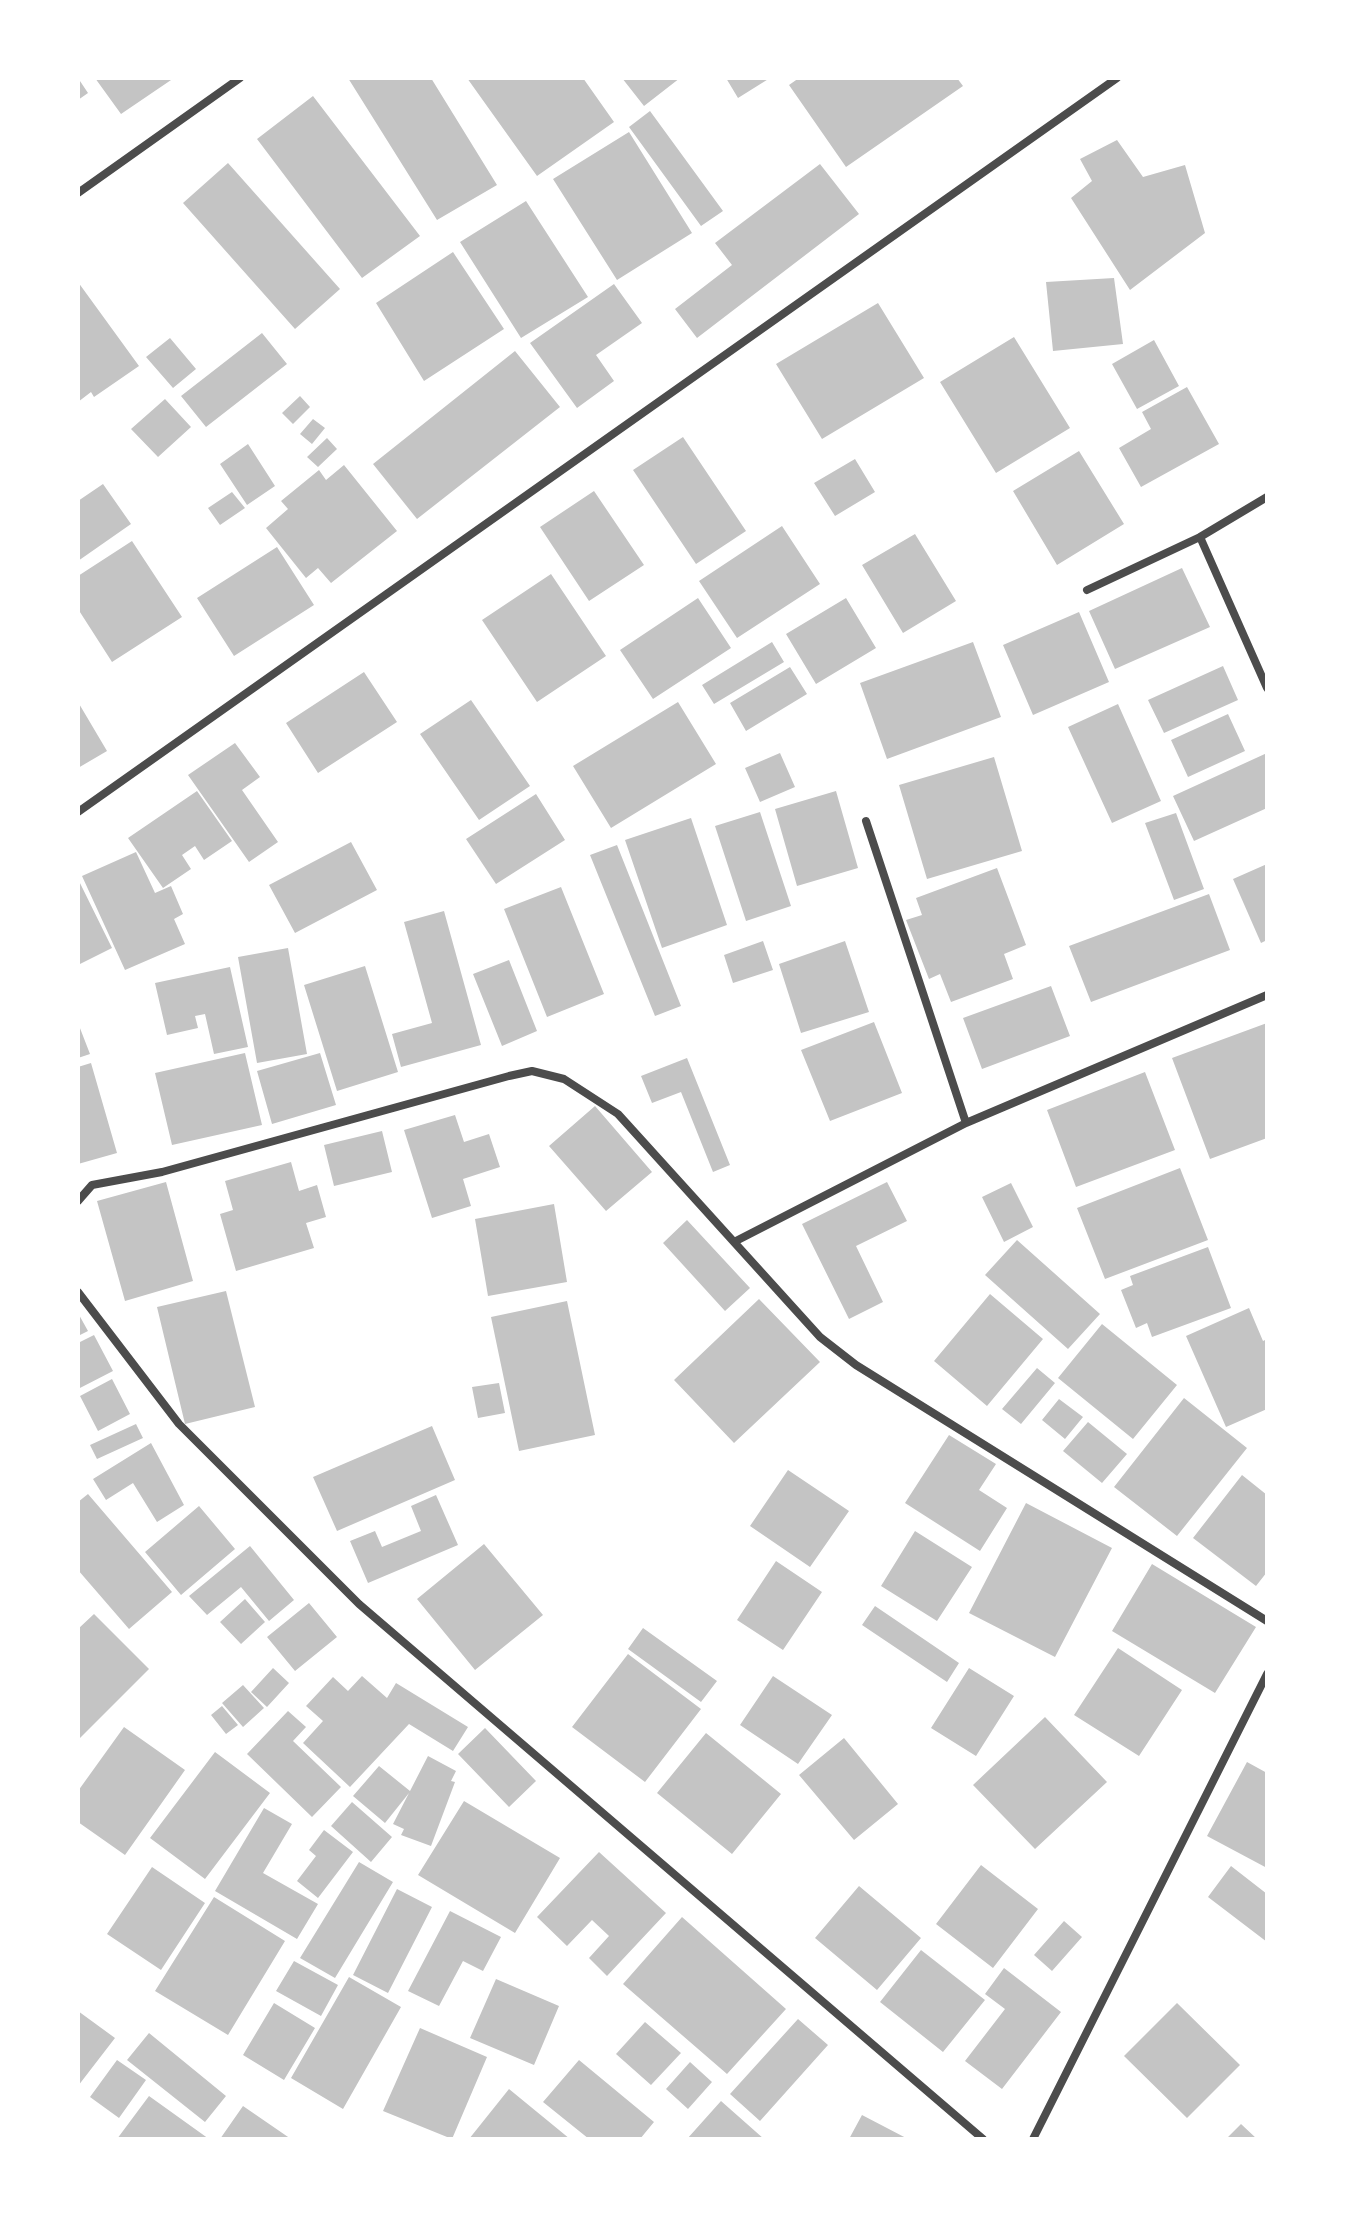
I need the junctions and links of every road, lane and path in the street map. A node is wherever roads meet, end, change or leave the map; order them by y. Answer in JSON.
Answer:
{"nodes":[{"id":1,"x":240,"y":78,"type":"edge"},
{"id":2,"x":1117,"y":78,"type":"edge"},
{"id":3,"x":78,"y":193,"type":"edge"},
{"id":4,"x":1267,"y":497,"type":"edge"},
{"id":5,"x":1200,"y":537,"type":"junction"},
{"id":6,"x":1087,"y":590,"type":"dead end"},
{"id":7,"x":1267,"y":688,"type":"edge"},
{"id":8,"x":78,"y":812,"type":"edge"},
{"id":9,"x":866,"y":821,"type":"dead end"},
{"id":10,"x":1267,"y":995,"type":"edge"},
{"id":11,"x":966,"y":1123,"type":"junction"},
{"id":12,"x":78,"y":1201,"type":"edge"},
{"id":13,"x":734,"y":1242,"type":"junction"},
{"id":14,"x":78,"y":1292,"type":"edge"},
{"id":15,"x":1267,"y":1621,"type":"edge"},
{"id":16,"x":1267,"y":1674,"type":"edge"},
{"id":17,"x":983,"y":2139,"type":"edge"},
{"id":18,"x":1033,"y":2139,"type":"edge"}],
"edges":[{"from":1,"to":3,"type":"street"},
{"from":2,"to":8,"type":"street"},
{"from":4,"to":5,"type":"street"},
{"from":5,"to":6,"type":"street"},
{"from":5,"to":7,"type":"street"},
{"from":9,"to":11,"type":"street"},
{"from":10,"to":11,"type":"street"},
{"from":11,"to":13,"type":"street"},
{"from":12,"to":13,"type":"street"},
{"from":13,"to":15,"type":"street"},
{"from":14,"to":17,"type":"street"},
{"from":16,"to":18,"type":"street"}]}
